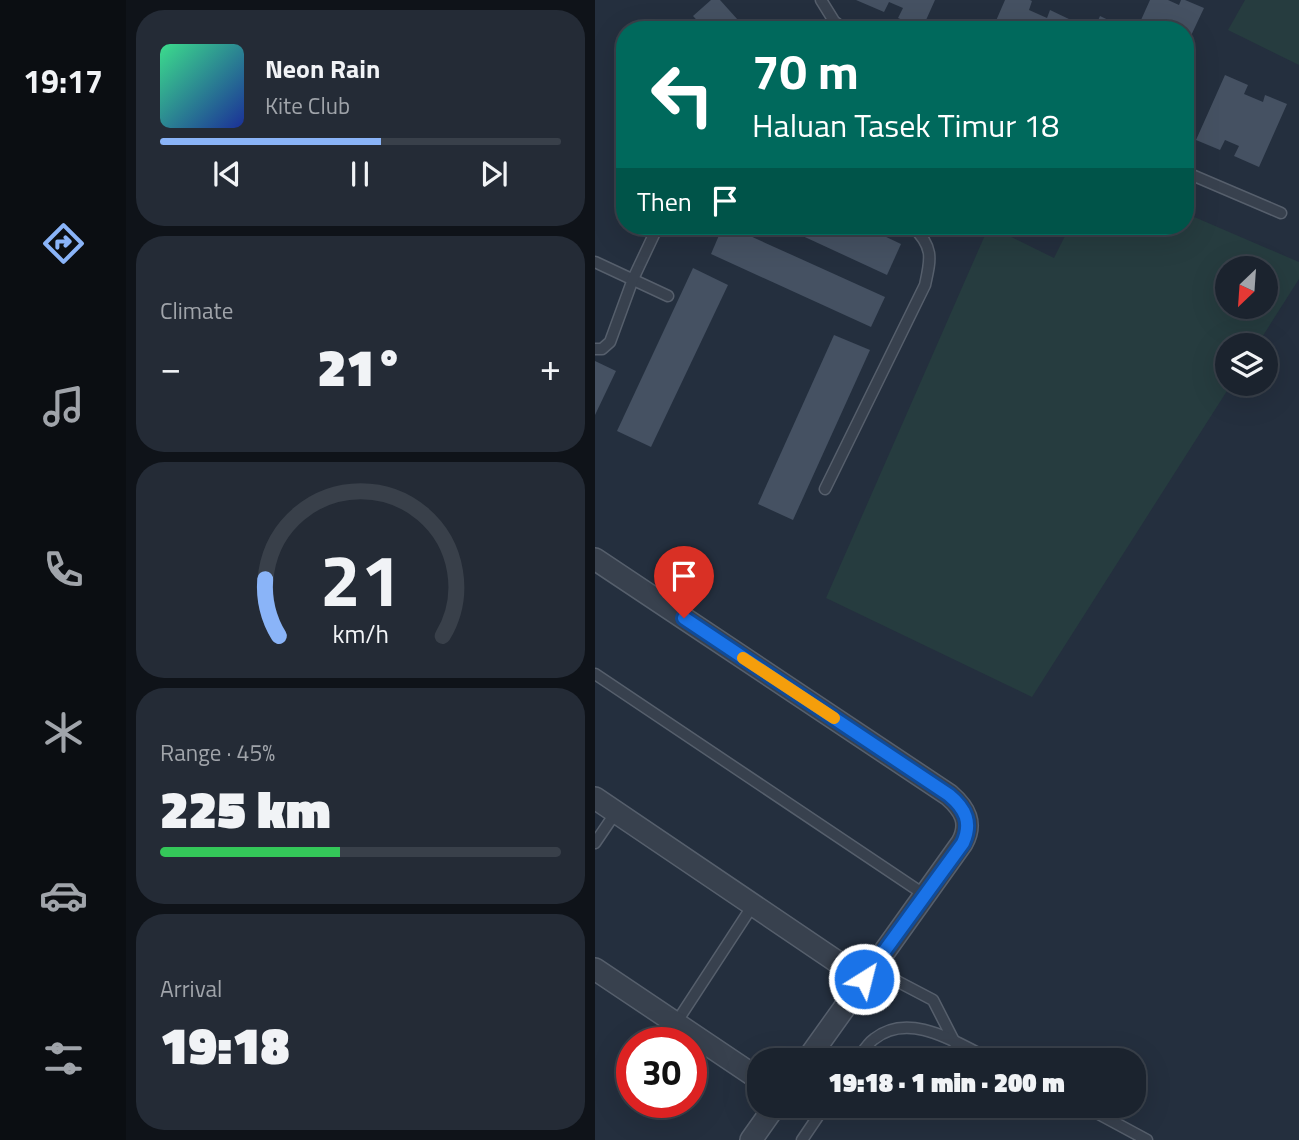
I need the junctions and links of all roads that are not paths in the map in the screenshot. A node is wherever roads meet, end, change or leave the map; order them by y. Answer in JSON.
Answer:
{"nodes":[{"id":1,"x":821,"y":0,"type":"edge"},
{"id":2,"x":833,"y":21,"type":"edge"},
{"id":3,"x":1194,"y":176,"type":"edge"},
{"id":4,"x":1281,"y":213,"type":"dead end"},
{"id":5,"x":654,"y":235,"type":"edge"},
{"id":6,"x":921,"y":235,"type":"edge"},
{"id":7,"x":595,"y":261,"type":"edge"},
{"id":8,"x":633,"y":279,"type":"junction"},
{"id":9,"x":668,"y":296,"type":"dead end"},
{"id":10,"x":595,"y":349,"type":"edge"},
{"id":11,"x":825,"y":489,"type":"dead end"},
{"id":12,"x":595,"y":559,"type":"edge"},
{"id":13,"x":595,"y":674,"type":"edge"},
{"id":14,"x":595,"y":798,"type":"edge"},
{"id":15,"x":616,"y":812,"type":"junction"},
{"id":16,"x":595,"y":843,"type":"edge"},
{"id":17,"x":925,"y":895,"type":"junction"},
{"id":18,"x":753,"y":905,"type":"junction"},
{"id":19,"x":595,"y":968,"type":"edge"},
{"id":20,"x":868,"y":974,"type":"junction"},
{"id":21,"x":676,"y":1023,"type":"junction"},
{"id":22,"x":955,"y":1042,"type":"junction"},
{"id":23,"x":816,"y":1048,"type":"edge"},
{"id":24,"x":866,"y":1048,"type":"edge"},
{"id":25,"x":967,"y":1048,"type":"edge"},
{"id":26,"x":747,"y":1071,"type":"edge"},
{"id":27,"x":767,"y":1118,"type":"edge"},
{"id":28,"x":817,"y":1118,"type":"edge"},
{"id":29,"x":1106,"y":1118,"type":"edge"},
{"id":30,"x":751,"y":1140,"type":"edge"},
{"id":31,"x":802,"y":1140,"type":"edge"},
{"id":32,"x":1147,"y":1140,"type":"edge"}],
"edges":[{"from":1,"to":2,"type":"lane"},
{"from":3,"to":4,"type":"lane"},
{"from":5,"to":8,"type":"lane"},
{"from":6,"to":11,"type":"lane"},
{"from":7,"to":8,"type":"lane"},
{"from":8,"to":9,"type":"lane"},
{"from":8,"to":10,"type":"lane"},
{"from":12,"to":17,"type":"street"},
{"from":13,"to":17,"type":"lane"},
{"from":14,"to":15,"type":"street"},
{"from":15,"to":16,"type":"lane"},
{"from":15,"to":18,"type":"street"},
{"from":17,"to":20,"type":"street"},
{"from":18,"to":20,"type":"street"},
{"from":18,"to":21,"type":"lane"},
{"from":19,"to":21,"type":"street"},
{"from":20,"to":22,"type":"lane"},
{"from":20,"to":23,"type":"street"},
{"from":21,"to":26,"type":"street"},
{"from":22,"to":24,"type":"lane"},
{"from":22,"to":25,"type":"lane"},
{"from":27,"to":30,"type":"street"},
{"from":28,"to":31,"type":"lane"},
{"from":29,"to":32,"type":"lane"}]}
